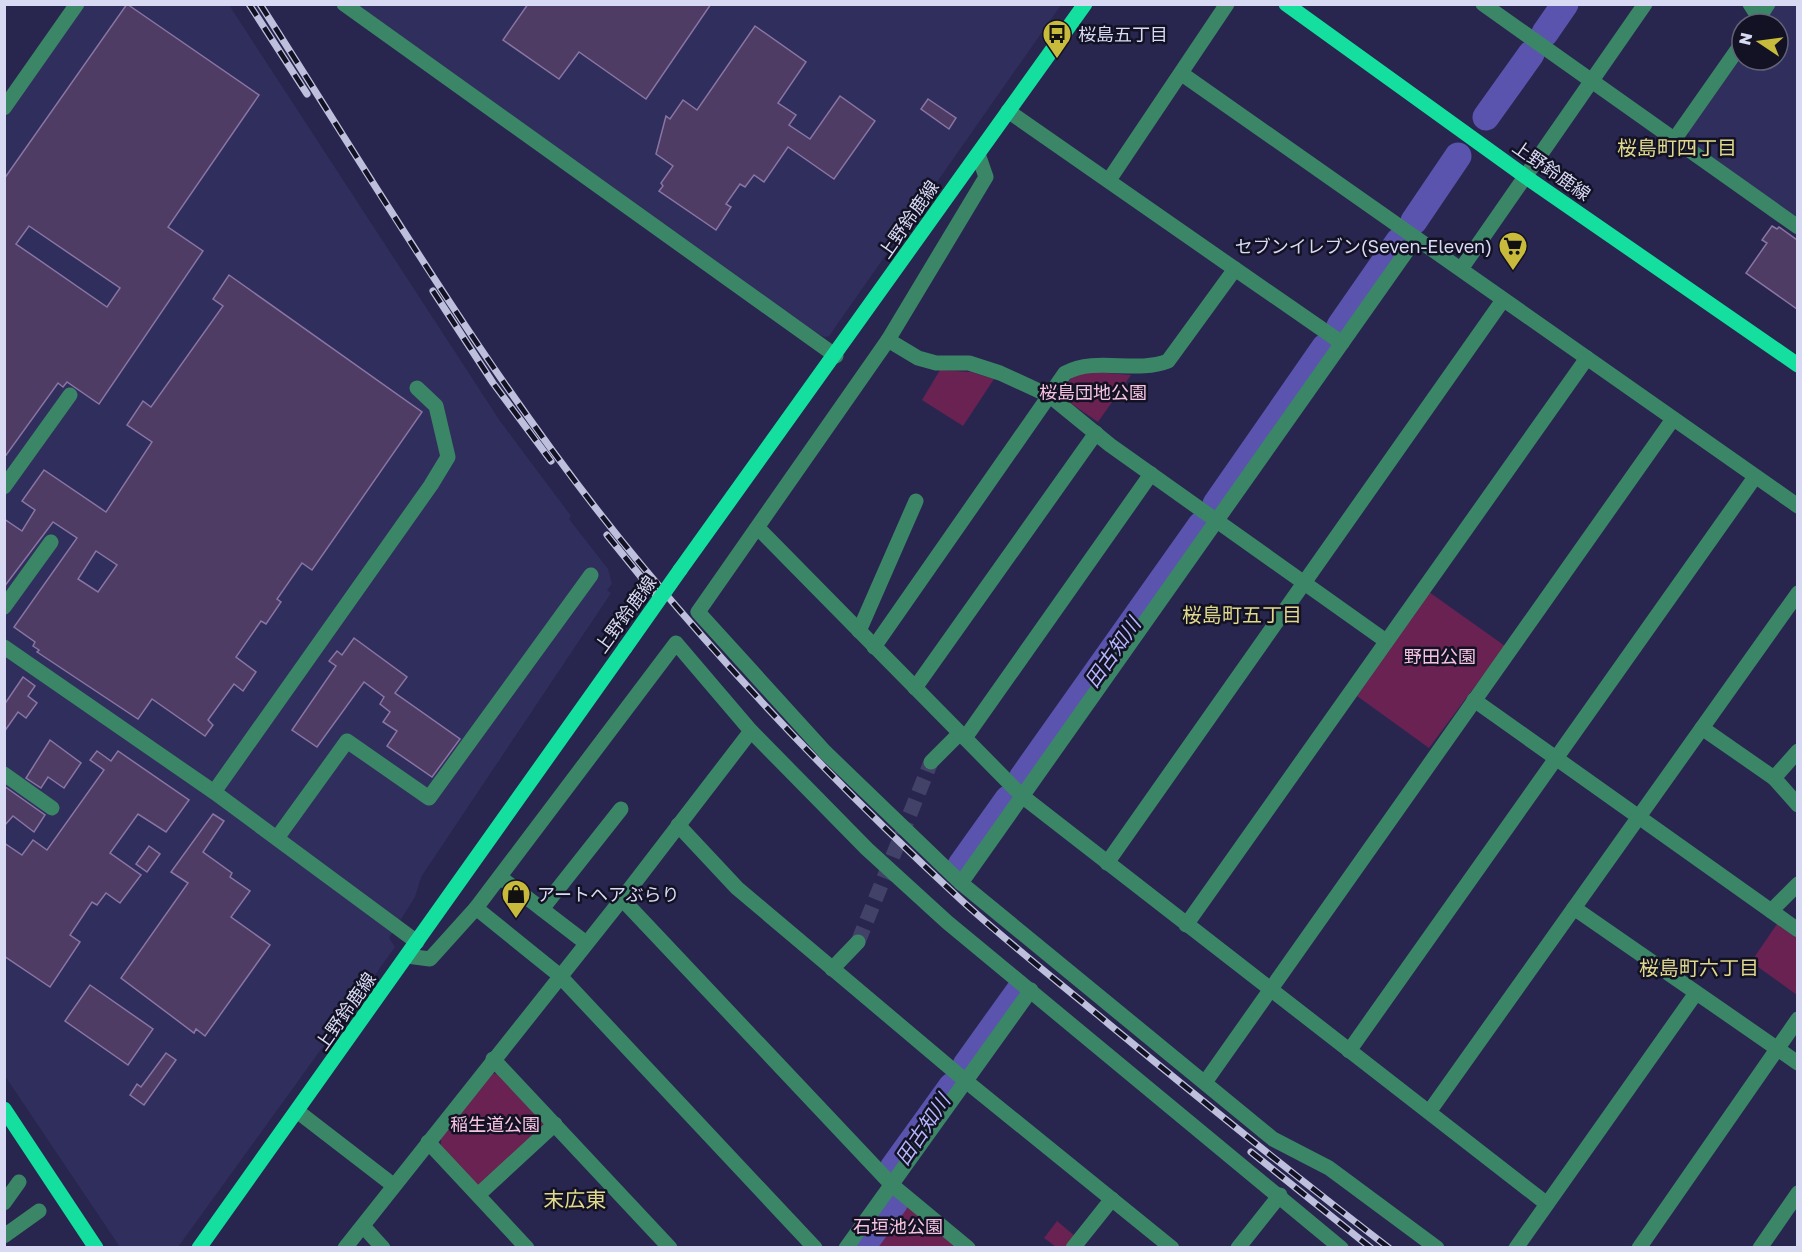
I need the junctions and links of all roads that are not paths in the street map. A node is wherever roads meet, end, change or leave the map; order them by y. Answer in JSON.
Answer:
{"nodes":[{"id":1,"x":77,"y":4,"type":"edge"},
{"id":2,"x":344,"y":4,"type":"edge"},
{"id":3,"x":1085,"y":4,"type":"edge"},
{"id":4,"x":1227,"y":4,"type":"edge"},
{"id":5,"x":1286,"y":4,"type":"edge"},
{"id":6,"x":1645,"y":4,"type":"edge"},
{"id":7,"x":1486,"y":5,"type":"edge"},
{"id":8,"x":1730,"y":60,"type":"edge"},
{"id":9,"x":1182,"y":74,"type":"junction"},
{"id":10,"x":1591,"y":81,"type":"junction"},
{"id":11,"x":4,"y":108,"type":"edge"},
{"id":12,"x":1008,"y":111,"type":"junction"},
{"id":13,"x":1674,"y":140,"type":"junction"},
{"id":14,"x":978,"y":154,"type":"junction"},
{"id":15,"x":1526,"y":177,"type":"junction"},
{"id":16,"x":1109,"y":180,"type":"junction"},
{"id":17,"x":1797,"y":227,"type":"edge"},
{"id":18,"x":1416,"y":238,"type":"junction"},
{"id":19,"x":1235,"y":269,"type":"junction"},
{"id":20,"x":1461,"y":269,"type":"junction"},
{"id":21,"x":1503,"y":300,"type":"junction"},
{"id":22,"x":888,"y":340,"type":"junction"},
{"id":23,"x":1342,"y":343,"type":"junction"},
{"id":24,"x":836,"y":356,"type":"junction"},
{"id":25,"x":1587,"y":358,"type":"junction"},
{"id":26,"x":1797,"y":365,"type":"edge"},
{"id":27,"x":417,"y":388,"type":"dead end"},
{"id":28,"x":70,"y":395,"type":"dead end"},
{"id":29,"x":1050,"y":396,"type":"junction"},
{"id":30,"x":1673,"y":419,"type":"junction"},
{"id":31,"x":1096,"y":433,"type":"junction"},
{"id":32,"x":1151,"y":474,"type":"junction"},
{"id":33,"x":1755,"y":477,"type":"junction"},
{"id":34,"x":4,"y":487,"type":"edge"},
{"id":35,"x":915,"y":501,"type":"dead end"},
{"id":36,"x":1797,"y":506,"type":"edge"},
{"id":37,"x":1216,"y":521,"type":"junction"},
{"id":38,"x":759,"y":528,"type":"junction"},
{"id":39,"x":51,"y":542,"type":"dead end"},
{"id":40,"x":591,"y":575,"type":"dead end"},
{"id":41,"x":1306,"y":582,"type":"junction"},
{"id":42,"x":1797,"y":592,"type":"edge"},
{"id":43,"x":4,"y":607,"type":"edge"},
{"id":44,"x":858,"y":631,"type":"junction"},
{"id":45,"x":1386,"y":641,"type":"junction"},
{"id":46,"x":4,"y":647,"type":"edge"},
{"id":47,"x":874,"y":647,"type":"junction"},
{"id":48,"x":915,"y":688,"type":"junction"},
{"id":49,"x":1474,"y":700,"type":"junction"},
{"id":50,"x":1702,"y":728,"type":"junction"},
{"id":51,"x":751,"y":731,"type":"junction"},
{"id":52,"x":962,"y":736,"type":"junction"},
{"id":53,"x":1797,"y":752,"type":"edge"},
{"id":54,"x":1557,"y":758,"type":"junction"},
{"id":55,"x":931,"y":762,"type":"tunnel mouth"},
{"id":56,"x":4,"y":774,"type":"edge"},
{"id":57,"x":1774,"y":778,"type":"junction"},
{"id":58,"x":214,"y":792,"type":"junction"},
{"id":59,"x":1022,"y":796,"type":"junction"},
{"id":60,"x":1797,"y":805,"type":"edge"},
{"id":61,"x":51,"y":808,"type":"dead end"},
{"id":62,"x":621,"y":809,"type":"dead end"},
{"id":63,"x":1638,"y":816,"type":"junction"},
{"id":64,"x":678,"y":825,"type":"junction"},
{"id":65,"x":277,"y":838,"type":"junction"},
{"id":66,"x":1107,"y":863,"type":"junction"},
{"id":67,"x":500,"y":877,"type":"junction"},
{"id":68,"x":962,"y":883,"type":"junction"},
{"id":69,"x":1797,"y":884,"type":"edge"},
{"id":70,"x":622,"y":899,"type":"junction"},
{"id":71,"x":476,"y":908,"type":"junction"},
{"id":72,"x":1574,"y":908,"type":"junction"},
{"id":73,"x":542,"y":909,"type":"junction"},
{"id":74,"x":1771,"y":911,"type":"junction"},
{"id":75,"x":1186,"y":925,"type":"junction"},
{"id":76,"x":1797,"y":930,"type":"edge"},
{"id":77,"x":417,"y":942,"type":"junction"},
{"id":78,"x":858,"y":942,"type":"tunnel mouth"},
{"id":79,"x":586,"y":943,"type":"junction"},
{"id":80,"x":407,"y":956,"type":"junction"},
{"id":81,"x":832,"y":969,"type":"junction"},
{"id":82,"x":559,"y":975,"type":"junction"},
{"id":83,"x":1031,"y":990,"type":"junction"},
{"id":84,"x":1269,"y":990,"type":"junction"},
{"id":85,"x":1696,"y":993,"type":"junction"},
{"id":86,"x":1797,"y":1019,"type":"edge"},
{"id":87,"x":1778,"y":1049,"type":"junction"},
{"id":88,"x":1350,"y":1051,"type":"junction"},
{"id":89,"x":493,"y":1059,"type":"junction"},
{"id":90,"x":1797,"y":1063,"type":"edge"},
{"id":91,"x":967,"y":1082,"type":"junction"},
{"id":92,"x":1206,"y":1082,"type":"junction"},
{"id":93,"x":4,"y":1109,"type":"edge"},
{"id":94,"x":297,"y":1111,"type":"junction"},
{"id":95,"x":1429,"y":1112,"type":"junction"},
{"id":96,"x":555,"y":1124,"type":"junction"},
{"id":97,"x":428,"y":1142,"type":"junction"},
{"id":98,"x":20,"y":1182,"type":"dead end"},
{"id":99,"x":393,"y":1185,"type":"junction"},
{"id":100,"x":892,"y":1185,"type":"junction"},
{"id":101,"x":1797,"y":1193,"type":"edge"},
{"id":102,"x":478,"y":1195,"type":"junction"},
{"id":103,"x":1280,"y":1195,"type":"junction"},
{"id":104,"x":1112,"y":1199,"type":"junction"},
{"id":105,"x":4,"y":1203,"type":"edge"},
{"id":106,"x":1547,"y":1204,"type":"junction"},
{"id":107,"x":39,"y":1211,"type":"dead end"},
{"id":108,"x":363,"y":1226,"type":"junction"},
{"id":109,"x":4,"y":1236,"type":"edge"},
{"id":110,"x":1523,"y":1245,"type":"edge"},
{"id":111,"x":96,"y":1248,"type":"edge"},
{"id":112,"x":200,"y":1248,"type":"edge"},
{"id":113,"x":345,"y":1248,"type":"edge"},
{"id":114,"x":383,"y":1248,"type":"edge"},
{"id":115,"x":527,"y":1248,"type":"edge"},
{"id":116,"x":670,"y":1248,"type":"edge"},
{"id":117,"x":815,"y":1248,"type":"edge"},
{"id":118,"x":846,"y":1248,"type":"edge"},
{"id":119,"x":968,"y":1248,"type":"edge"},
{"id":120,"x":1073,"y":1248,"type":"edge"},
{"id":121,"x":1172,"y":1248,"type":"edge"},
{"id":122,"x":1238,"y":1248,"type":"edge"},
{"id":123,"x":1341,"y":1248,"type":"edge"},
{"id":124,"x":1437,"y":1248,"type":"edge"},
{"id":125,"x":1639,"y":1248,"type":"edge"},
{"id":126,"x":1760,"y":1248,"type":"edge"}],
"edges":[{"from":1,"to":11,"type":"street"},
{"from":2,"to":24,"type":"street"},
{"from":3,"to":12,"type":"main road","name":"上野鈴鹿線"},
{"from":4,"to":9,"type":"street"},
{"from":5,"to":15,"type":"main road","name":"上野鈴鹿線"},
{"from":6,"to":10,"type":"street"},
{"from":7,"to":10,"type":"street"},
{"from":8,"to":13,"type":"street"},
{"from":9,"to":16,"type":"street"},
{"from":9,"to":18,"type":"street"},
{"from":10,"to":13,"type":"street"},
{"from":10,"to":15,"type":"street"},
{"from":12,"to":14,"type":"main road","name":"上野鈴鹿線"},
{"from":12,"to":16,"type":"street"},
{"from":13,"to":17,"type":"street"},
{"from":14,"to":22,"type":"street"},
{"from":14,"to":24,"type":"main road","name":"上野鈴鹿線"},
{"from":15,"to":20,"type":"street"},
{"from":15,"to":26,"type":"main road","name":"上野鈴鹿線"},
{"from":16,"to":19,"type":"street"},
{"from":18,"to":20,"type":"street"},
{"from":18,"to":23,"type":"street"},
{"from":19,"to":23,"type":"street"},
{"from":19,"to":29,"type":"street"},
{"from":20,"to":21,"type":"street"},
{"from":21,"to":25,"type":"street"},
{"from":21,"to":41,"type":"street"},
{"from":22,"to":29,"type":"street"},
{"from":22,"to":38,"type":"street"},
{"from":23,"to":37,"type":"street"},
{"from":24,"to":77,"type":"main road","name":"上野鈴鹿線","bridge":true},
{"from":25,"to":30,"type":"street"},
{"from":25,"to":45,"type":"street"},
{"from":27,"to":58,"type":"street"},
{"from":28,"to":34,"type":"street"},
{"from":29,"to":31,"type":"street"},
{"from":29,"to":47,"type":"street"},
{"from":30,"to":33,"type":"street"},
{"from":30,"to":49,"type":"street"},
{"from":31,"to":32,"type":"street"},
{"from":31,"to":48,"type":"street"},
{"from":32,"to":37,"type":"street"},
{"from":32,"to":52,"type":"street"},
{"from":33,"to":36,"type":"street"},
{"from":33,"to":54,"type":"street"},
{"from":35,"to":44,"type":"street"},
{"from":37,"to":41,"type":"street"},
{"from":37,"to":59,"type":"street"},
{"from":38,"to":44,"type":"street"},
{"from":38,"to":68,"type":"street"},
{"from":39,"to":43,"type":"street"},
{"from":40,"to":65,"type":"street"},
{"from":41,"to":45,"type":"street"},
{"from":41,"to":66,"type":"street"},
{"from":42,"to":50,"type":"street"},
{"from":44,"to":47,"type":"street"},
{"from":45,"to":75,"type":"street"},
{"from":46,"to":58,"type":"street"},
{"from":47,"to":48,"type":"street"},
{"from":48,"to":52,"type":"street"},
{"from":49,"to":54,"type":"street"},
{"from":49,"to":84,"type":"street"},
{"from":50,"to":57,"type":"street"},
{"from":50,"to":63,"type":"street"},
{"from":51,"to":64,"type":"street"},
{"from":51,"to":67,"type":"street"},
{"from":51,"to":83,"type":"street"},
{"from":52,"to":55,"type":"street"},
{"from":52,"to":59,"type":"street"},
{"from":53,"to":57,"type":"street"},
{"from":54,"to":63,"type":"street"},
{"from":54,"to":88,"type":"street"},
{"from":56,"to":61,"type":"street"},
{"from":57,"to":60,"type":"street"},
{"from":58,"to":65,"type":"street"},
{"from":59,"to":66,"type":"street"},
{"from":59,"to":68,"type":"street"},
{"from":62,"to":73,"type":"street"},
{"from":63,"to":72,"type":"street"},
{"from":63,"to":74,"type":"street"},
{"from":64,"to":70,"type":"street"},
{"from":64,"to":81,"type":"street"},
{"from":65,"to":77,"type":"street"},
{"from":66,"to":75,"type":"street"},
{"from":67,"to":71,"type":"street"},
{"from":67,"to":73,"type":"street"},
{"from":68,"to":92,"type":"street"},
{"from":69,"to":74,"type":"street"},
{"from":70,"to":79,"type":"street"},
{"from":70,"to":100,"type":"street"},
{"from":71,"to":80,"type":"street"},
{"from":71,"to":82,"type":"street"},
{"from":72,"to":85,"type":"street"},
{"from":72,"to":95,"type":"street"},
{"from":73,"to":79,"type":"street"},
{"from":74,"to":76,"type":"street"},
{"from":75,"to":84,"type":"street"},
{"from":77,"to":80,"type":"main road","name":"上野鈴鹿線"},
{"from":78,"to":81,"type":"street"},
{"from":79,"to":82,"type":"street"},
{"from":80,"to":94,"type":"main road","name":"上野鈴鹿線"},
{"from":81,"to":91,"type":"street"},
{"from":82,"to":89,"type":"street"},
{"from":82,"to":117,"type":"street"},
{"from":83,"to":91,"type":"street"},
{"from":83,"to":103,"type":"street"},
{"from":84,"to":88,"type":"street"},
{"from":84,"to":92,"type":"street"},
{"from":85,"to":87,"type":"street"},
{"from":85,"to":106,"type":"street"},
{"from":86,"to":87,"type":"street"},
{"from":87,"to":90,"type":"street"},
{"from":87,"to":125,"type":"street"},
{"from":88,"to":95,"type":"street"},
{"from":89,"to":96,"type":"street"},
{"from":89,"to":97,"type":"street"},
{"from":91,"to":100,"type":"street"},
{"from":91,"to":104,"type":"street"},
{"from":92,"to":124,"type":"street"},
{"from":93,"to":111,"type":"main road"},
{"from":94,"to":99,"type":"street"},
{"from":94,"to":112,"type":"main road","name":"上野鈴鹿線"},
{"from":95,"to":106,"type":"street"},
{"from":96,"to":102,"type":"street"},
{"from":96,"to":116,"type":"street"},
{"from":97,"to":99,"type":"street"},
{"from":97,"to":102,"type":"street"},
{"from":98,"to":105,"type":"street"},
{"from":99,"to":108,"type":"street"},
{"from":100,"to":118,"type":"street"},
{"from":100,"to":119,"type":"street"},
{"from":101,"to":126,"type":"street"},
{"from":102,"to":115,"type":"street"},
{"from":103,"to":122,"type":"street"},
{"from":103,"to":123,"type":"street"},
{"from":104,"to":120,"type":"street"},
{"from":104,"to":121,"type":"street"},
{"from":106,"to":110,"type":"street"},
{"from":107,"to":109,"type":"street"},
{"from":108,"to":113,"type":"street"},
{"from":108,"to":114,"type":"street"}]}
